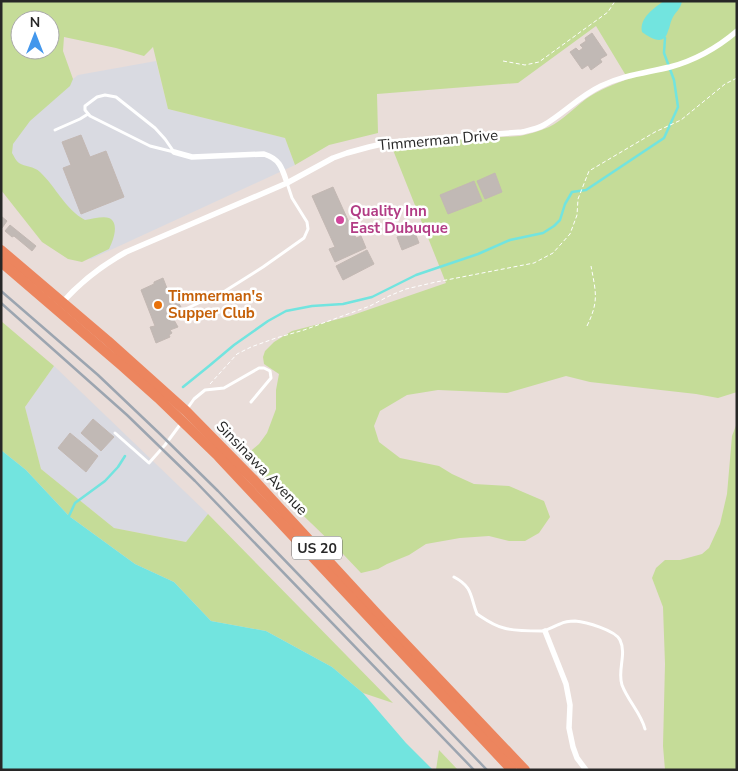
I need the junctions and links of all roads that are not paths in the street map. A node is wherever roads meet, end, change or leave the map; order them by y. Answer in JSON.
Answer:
{"nodes":[{"id":1,"x":737,"y":31,"type":"edge"},
{"id":2,"x":88,"y":114,"type":"junction"},
{"id":3,"x":55,"y":130,"type":"dead end"},
{"id":4,"x":174,"y":152,"type":"junction"},
{"id":5,"x":287,"y":183,"type":"junction"},
{"id":6,"x":1,"y":250,"type":"edge"},
{"id":7,"x":1,"y":262,"type":"edge"},
{"id":8,"x":60,"y":306,"type":"junction"},
{"id":9,"x":181,"y":311,"type":"dead end"},
{"id":10,"x":251,"y":402,"type":"dead end"},
{"id":11,"x":186,"y":411,"type":"junction"},
{"id":12,"x":182,"y":422,"type":"junction"},
{"id":13,"x":115,"y":433,"type":"dead end"},
{"id":14,"x":454,"y":577,"type":"dead end"},
{"id":15,"x":545,"y":631,"type":"junction"},
{"id":16,"x":645,"y":729,"type":"dead end"},
{"id":17,"x":512,"y":770,"type":"edge"},
{"id":18,"x":525,"y":770,"type":"edge"},
{"id":19,"x":586,"y":770,"type":"edge"}],
"edges":[{"from":1,"to":5,"type":"street","name":"Timmerman Drive"},
{"from":2,"to":3,"type":"lane"},
{"from":2,"to":4,"type":"lane"},
{"from":2,"to":4,"type":"lane"},
{"from":4,"to":5,"type":"street"},
{"from":5,"to":8,"type":"street","name":"Timmerman Drive"},
{"from":5,"to":9,"type":"lane"},
{"from":6,"to":8,"type":"highway","name":"Sinsinawa Avenue","number":"US 20"},
{"from":7,"to":8,"type":"highway","name":"Sinsinawa Avenue","number":"US 20"},
{"from":8,"to":11,"type":"highway","name":"Sinsinawa Avenue","number":"US 20"},
{"from":8,"to":12,"type":"highway","name":"Sinsinawa Avenue","number":"US 20"},
{"from":10,"to":11,"type":"lane"},
{"from":11,"to":12,"type":"lane"},
{"from":11,"to":18,"type":"highway","name":"Sinsinawa Avenue","number":"US 20"},
{"from":12,"to":13,"type":"lane"},
{"from":12,"to":17,"type":"highway","name":"Sinsinawa Avenue","number":"US 20"},
{"from":14,"to":15,"type":"lane"},
{"from":15,"to":16,"type":"lane"},
{"from":15,"to":19,"type":"street"}]}
